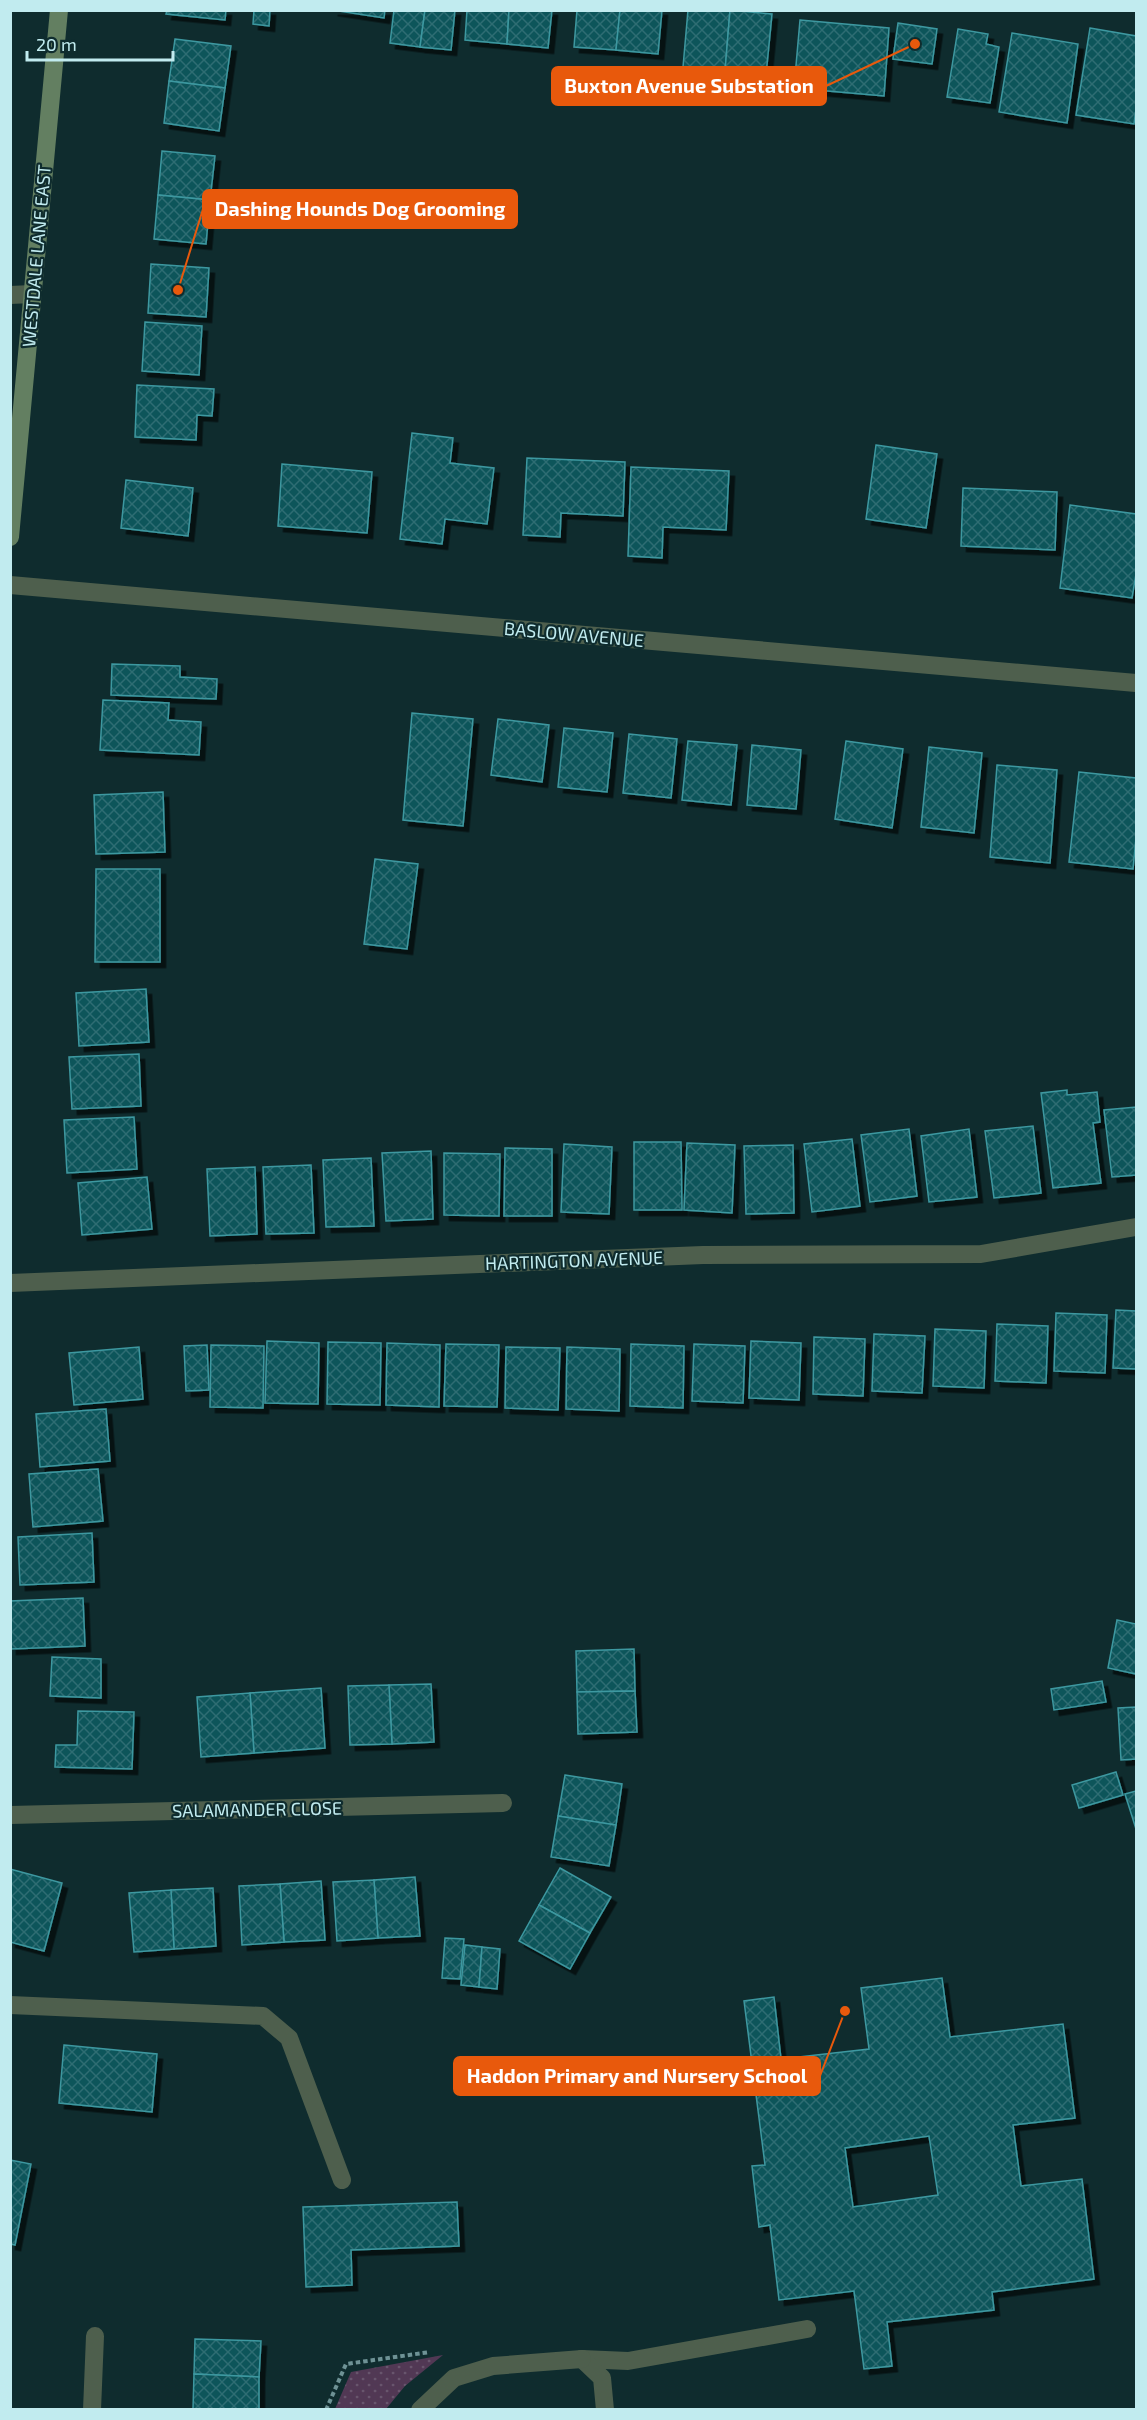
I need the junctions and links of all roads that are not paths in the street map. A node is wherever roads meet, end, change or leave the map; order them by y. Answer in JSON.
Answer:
{"nodes":[{"id":1,"x":59,"y":10,"type":"edge"},
{"id":2,"x":32,"y":294,"type":"junction"},
{"id":3,"x":10,"y":295,"type":"edge"},
{"id":4,"x":10,"y":537,"type":"edge"},
{"id":5,"x":10,"y":585,"type":"edge"},
{"id":6,"x":1137,"y":683,"type":"edge"},
{"id":7,"x":1137,"y":1227,"type":"edge"},
{"id":8,"x":10,"y":1283,"type":"edge"},
{"id":9,"x":503,"y":1803,"type":"dead end"},
{"id":10,"x":10,"y":1815,"type":"edge"},
{"id":11,"x":10,"y":2005,"type":"edge"},
{"id":12,"x":342,"y":2180,"type":"dead end"},
{"id":13,"x":807,"y":2329,"type":"dead end"},
{"id":14,"x":95,"y":2336,"type":"dead end"},
{"id":15,"x":582,"y":2359,"type":"junction"},
{"id":16,"x":92,"y":2409,"type":"edge"},
{"id":17,"x":420,"y":2409,"type":"edge"},
{"id":18,"x":605,"y":2409,"type":"edge"}],
"edges":[{"from":1,"to":2,"type":"street","name":"WESTDALE LANE EAST"},
{"from":2,"to":3,"type":"street"},
{"from":2,"to":4,"type":"street","name":"WESTDALE LANE EAST"},
{"from":5,"to":6,"type":"street","name":"BASLOW AVENUE"},
{"from":7,"to":8,"type":"street","name":"HARTINGTON AVENUE"},
{"from":9,"to":10,"type":"street","name":"SALAMANDER CLOSE"},
{"from":11,"to":12,"type":"street"},
{"from":13,"to":15,"type":"street"},
{"from":14,"to":16,"type":"street"},
{"from":15,"to":17,"type":"street"},
{"from":15,"to":18,"type":"street"}]}
